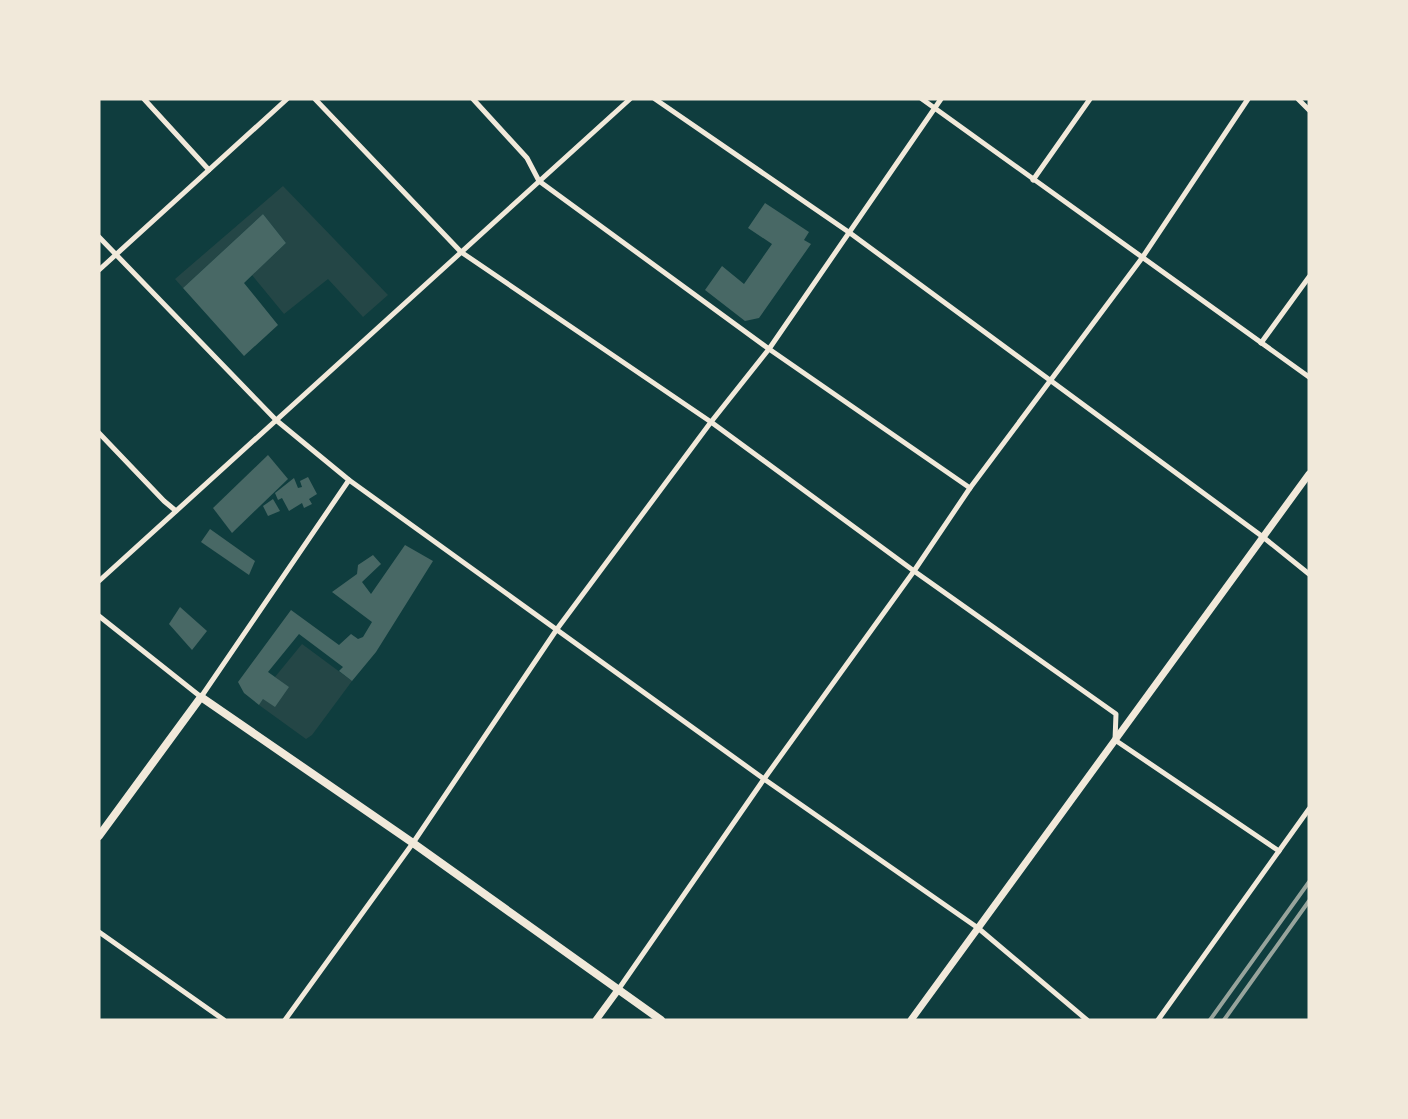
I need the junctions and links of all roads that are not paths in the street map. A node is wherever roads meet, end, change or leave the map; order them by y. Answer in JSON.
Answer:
{"nodes":[{"id":1,"x":144,"y":99,"type":"edge"},
{"id":2,"x":287,"y":99,"type":"edge"},
{"id":3,"x":315,"y":99,"type":"edge"},
{"id":4,"x":473,"y":99,"type":"edge"},
{"id":5,"x":630,"y":99,"type":"edge"},
{"id":6,"x":655,"y":99,"type":"edge"},
{"id":7,"x":922,"y":99,"type":"edge"},
{"id":8,"x":941,"y":99,"type":"edge"},
{"id":9,"x":1090,"y":99,"type":"edge"},
{"id":10,"x":1248,"y":99,"type":"edge"},
{"id":11,"x":1298,"y":99,"type":"edge"},
{"id":12,"x":935,"y":108,"type":"junction"},
{"id":13,"x":1309,"y":110,"type":"edge"},
{"id":14,"x":209,"y":170,"type":"junction"},
{"id":15,"x":1033,"y":180,"type":"junction"},
{"id":16,"x":539,"y":181,"type":"junction"},
{"id":17,"x":850,"y":233,"type":"junction"},
{"id":18,"x":99,"y":237,"type":"edge"},
{"id":19,"x":461,"y":252,"type":"junction"},
{"id":20,"x":115,"y":255,"type":"junction"},
{"id":21,"x":1142,"y":258,"type":"junction"},
{"id":22,"x":99,"y":270,"type":"edge"},
{"id":23,"x":1309,"y":277,"type":"edge"},
{"id":24,"x":1262,"y":343,"type":"junction"},
{"id":25,"x":769,"y":348,"type":"junction"},
{"id":26,"x":1309,"y":377,"type":"edge"},
{"id":27,"x":1050,"y":379,"type":"junction"},
{"id":28,"x":276,"y":420,"type":"junction"},
{"id":29,"x":711,"y":422,"type":"junction"},
{"id":30,"x":99,"y":433,"type":"edge"},
{"id":31,"x":1309,"y":474,"type":"edge"},
{"id":32,"x":349,"y":480,"type":"junction"},
{"id":33,"x":970,"y":488,"type":"junction"},
{"id":34,"x":176,"y":511,"type":"junction"},
{"id":35,"x":1263,"y":537,"type":"junction"},
{"id":36,"x":914,"y":571,"type":"junction"},
{"id":37,"x":1309,"y":574,"type":"edge"},
{"id":38,"x":99,"y":581,"type":"edge"},
{"id":39,"x":99,"y":616,"type":"edge"},
{"id":40,"x":557,"y":629,"type":"junction"},
{"id":41,"x":201,"y":697,"type":"junction"},
{"id":42,"x":1115,"y":740,"type":"junction"},
{"id":43,"x":764,"y":779,"type":"junction"},
{"id":44,"x":1309,"y":809,"type":"edge"},
{"id":45,"x":99,"y":836,"type":"edge"},
{"id":46,"x":413,"y":843,"type":"junction"},
{"id":47,"x":1279,"y":851,"type":"junction"},
{"id":48,"x":978,"y":928,"type":"junction"},
{"id":49,"x":99,"y":932,"type":"edge"},
{"id":50,"x":618,"y":990,"type":"junction"},
{"id":51,"x":224,"y":1020,"type":"edge"},
{"id":52,"x":285,"y":1020,"type":"edge"},
{"id":53,"x":596,"y":1020,"type":"edge"},
{"id":54,"x":661,"y":1020,"type":"edge"},
{"id":55,"x":911,"y":1020,"type":"edge"},
{"id":56,"x":1087,"y":1020,"type":"edge"},
{"id":57,"x":1158,"y":1020,"type":"edge"}],
"edges":[{"from":1,"to":14,"type":"street"},
{"from":2,"to":14,"type":"street"},
{"from":3,"to":19,"type":"street"},
{"from":4,"to":16,"type":"street"},
{"from":5,"to":16,"type":"street"},
{"from":6,"to":17,"type":"street"},
{"from":7,"to":12,"type":"street"},
{"from":8,"to":12,"type":"street"},
{"from":9,"to":15,"type":"street"},
{"from":10,"to":21,"type":"street"},
{"from":11,"to":13,"type":"street"},
{"from":12,"to":15,"type":"street"},
{"from":12,"to":17,"type":"street"},
{"from":14,"to":20,"type":"street"},
{"from":15,"to":21,"type":"street"},
{"from":16,"to":19,"type":"street"},
{"from":16,"to":25,"type":"street"},
{"from":17,"to":25,"type":"street"},
{"from":17,"to":27,"type":"street"},
{"from":18,"to":20,"type":"street"},
{"from":19,"to":28,"type":"street"},
{"from":19,"to":29,"type":"street"},
{"from":20,"to":22,"type":"street"},
{"from":20,"to":28,"type":"street"},
{"from":21,"to":24,"type":"street"},
{"from":21,"to":27,"type":"street"},
{"from":23,"to":24,"type":"street"},
{"from":24,"to":26,"type":"street"},
{"from":25,"to":29,"type":"street"},
{"from":25,"to":33,"type":"street"},
{"from":27,"to":33,"type":"street"},
{"from":27,"to":35,"type":"street"},
{"from":28,"to":32,"type":"street"},
{"from":28,"to":34,"type":"street"},
{"from":29,"to":36,"type":"street"},
{"from":29,"to":40,"type":"street"},
{"from":30,"to":34,"type":"street"},
{"from":31,"to":35,"type":"street"},
{"from":32,"to":40,"type":"street"},
{"from":32,"to":41,"type":"street"},
{"from":33,"to":36,"type":"street"},
{"from":34,"to":38,"type":"street"},
{"from":35,"to":37,"type":"street"},
{"from":35,"to":42,"type":"street"},
{"from":36,"to":42,"type":"street"},
{"from":36,"to":43,"type":"street"},
{"from":39,"to":41,"type":"street"},
{"from":40,"to":43,"type":"street"},
{"from":40,"to":46,"type":"street"},
{"from":41,"to":45,"type":"main road"},
{"from":41,"to":46,"type":"main road"},
{"from":42,"to":47,"type":"street"},
{"from":42,"to":48,"type":"street"},
{"from":43,"to":48,"type":"street"},
{"from":43,"to":50,"type":"street"},
{"from":44,"to":47,"type":"street"},
{"from":46,"to":50,"type":"main road"},
{"from":46,"to":52,"type":"street"},
{"from":47,"to":57,"type":"street"},
{"from":48,"to":55,"type":"street"},
{"from":48,"to":56,"type":"street"},
{"from":49,"to":51,"type":"street"},
{"from":50,"to":53,"type":"street"},
{"from":50,"to":54,"type":"main road"}]}
